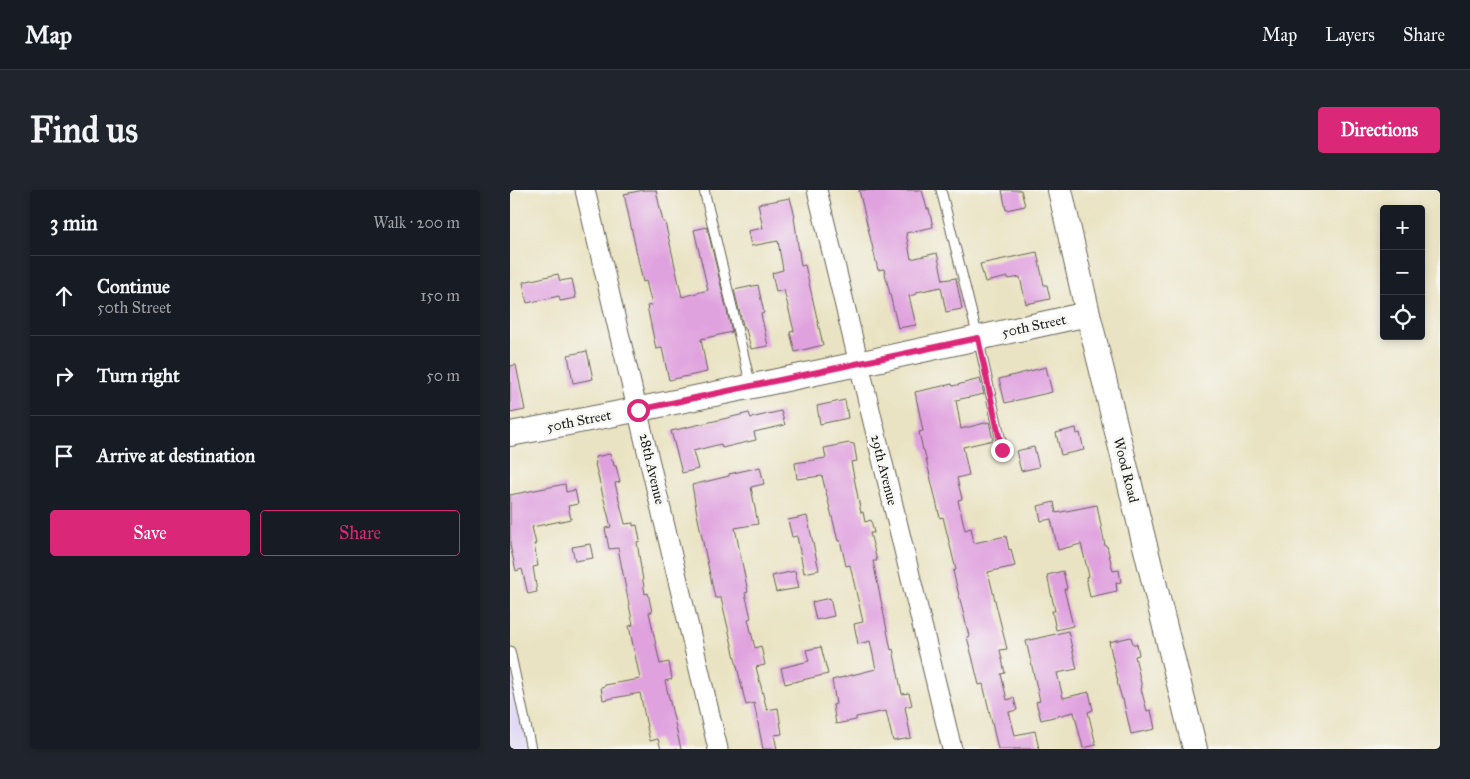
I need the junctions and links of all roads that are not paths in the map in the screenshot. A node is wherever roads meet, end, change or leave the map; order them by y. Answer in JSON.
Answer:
{"nodes":[{"id":1,"x":585,"y":190,"type":"edge"},
{"id":2,"x":704,"y":190,"type":"edge"},
{"id":3,"x":817,"y":190,"type":"edge"},
{"id":4,"x":941,"y":190,"type":"edge"},
{"id":5,"x":1060,"y":190,"type":"edge"},
{"id":6,"x":1088,"y":314,"type":"junction"},
{"id":7,"x":978,"y":338,"type":"junction"},
{"id":8,"x":858,"y":364,"type":"junction"},
{"id":9,"x":751,"y":387,"type":"junction"},
{"id":10,"x":638,"y":410,"type":"junction"},
{"id":11,"x":510,"y":434,"type":"edge"},
{"id":12,"x":1002,"y":450,"type":"dead end"},
{"id":13,"x":510,"y":650,"type":"edge"},
{"id":14,"x":531,"y":749,"type":"edge"},
{"id":15,"x":718,"y":749,"type":"edge"},
{"id":16,"x":952,"y":749,"type":"edge"},
{"id":17,"x":1194,"y":749,"type":"edge"}],
"edges":[{"from":1,"to":10,"type":"street","name":"28th Avenue"},
{"from":2,"to":9,"type":"lane"},
{"from":3,"to":8,"type":"street","name":"29th Avenue"},
{"from":4,"to":7,"type":"lane"},
{"from":5,"to":6,"type":"street","name":"Wood Road"},
{"from":6,"to":7,"type":"street","name":"50th Street"},
{"from":6,"to":17,"type":"street","name":"Wood Road"},
{"from":7,"to":8,"type":"street","name":"50th Street"},
{"from":7,"to":12,"type":"lane"},
{"from":8,"to":9,"type":"street","name":"50th Street"},
{"from":8,"to":16,"type":"street","name":"29th Avenue"},
{"from":9,"to":10,"type":"street","name":"50th Street"},
{"from":10,"to":11,"type":"street","name":"50th Street"},
{"from":10,"to":15,"type":"street","name":"28th Avenue"},
{"from":13,"to":14,"type":"lane"}]}
